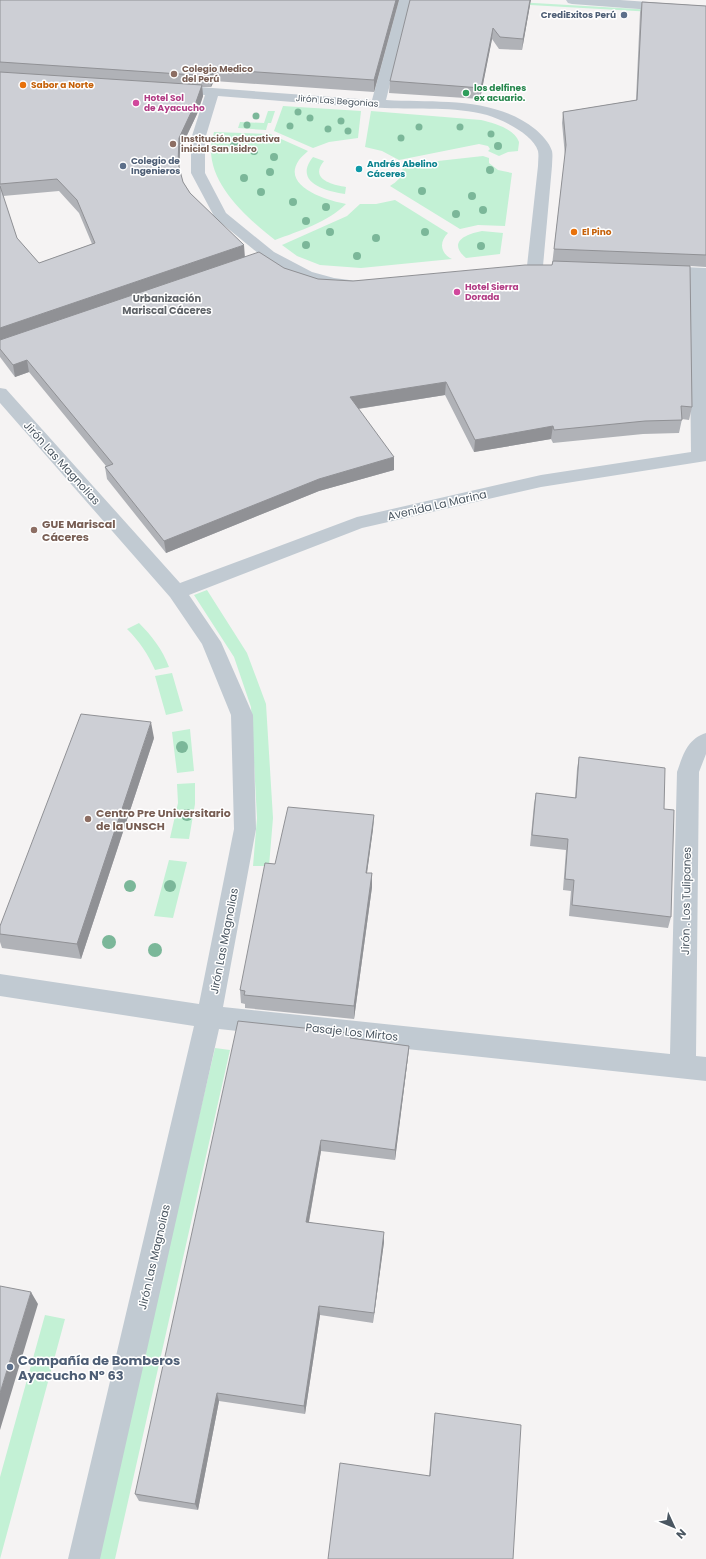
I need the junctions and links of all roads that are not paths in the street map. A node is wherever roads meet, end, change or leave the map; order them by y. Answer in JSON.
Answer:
{"nodes":[{"id":1,"x":405,"y":0,"type":"edge"},
{"id":2,"x":572,"y":0,"type":"edge"},
{"id":3,"x":706,"y":10,"type":"edge"},
{"id":4,"x":158,"y":88,"type":"edge"},
{"id":5,"x":213,"y":92,"type":"junction"},
{"id":6,"x":378,"y":104,"type":"junction"},
{"id":7,"x":520,"y":268,"type":"edge"},
{"id":8,"x":649,"y":270,"type":"edge"},
{"id":9,"x":701,"y":273,"type":"edge"},
{"id":10,"x":368,"y":284,"type":"edge"},
{"id":11,"x":0,"y":393,"type":"edge"},
{"id":12,"x":703,"y":455,"type":"edge"},
{"id":13,"x":177,"y":592,"type":"junction"},
{"id":14,"x":706,"y":741,"type":"edge"},
{"id":15,"x":0,"y":985,"type":"edge"},
{"id":16,"x":209,"y":1017,"type":"junction"},
{"id":17,"x":694,"y":1068,"type":"edge"},
{"id":18,"x":84,"y":1559,"type":"edge"}],
"edges":[{"from":1,"to":6,"type":"street"},
{"from":2,"to":3,"type":"street"},
{"from":4,"to":5,"type":"street","name":"Jirón Las Begonias"},
{"from":5,"to":6,"type":"street","name":"Jirón Las Begonias"},
{"from":5,"to":10,"type":"street"},
{"from":6,"to":7,"type":"street","name":"Jirón Las Begonias"},
{"from":8,"to":9,"type":"street"},
{"from":9,"to":12,"type":"street"},
{"from":11,"to":13,"type":"street","name":"Jirón Las Magnolias"},
{"from":12,"to":13,"type":"street","name":"Avenida La Marina"},
{"from":13,"to":16,"type":"street","name":"Jirón Las Magnolias"},
{"from":14,"to":17,"type":"street","name":"Jirón . Los Tulipanes"},
{"from":15,"to":16,"type":"street","name":"Pasaje Los Mirtos"},
{"from":16,"to":17,"type":"street","name":"Pasaje Los Mirtos"},
{"from":16,"to":18,"type":"street","name":"Jirón Las Magnolias"}]}
